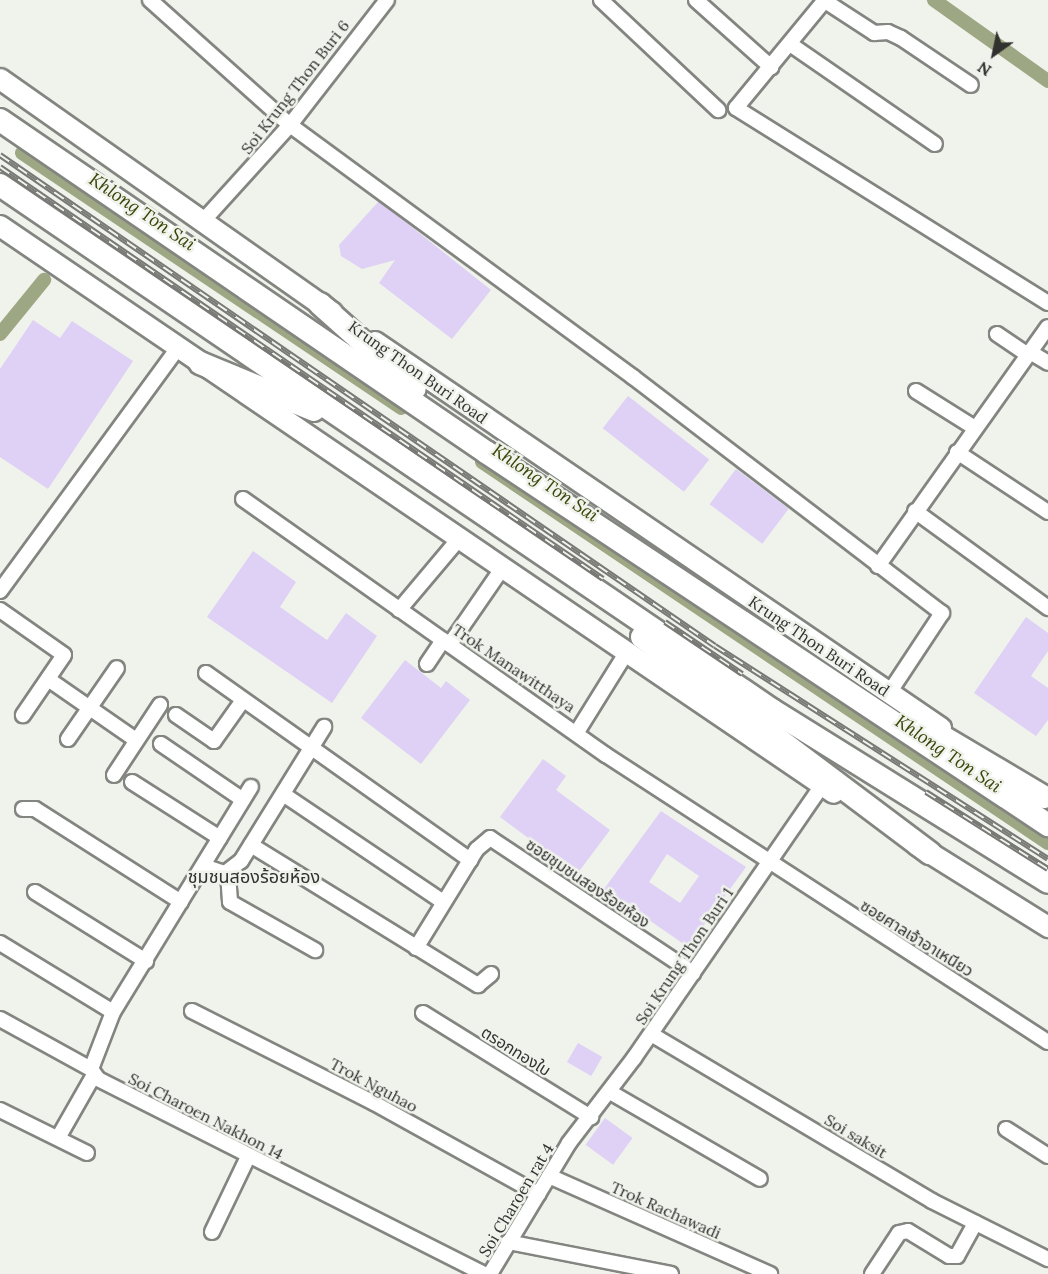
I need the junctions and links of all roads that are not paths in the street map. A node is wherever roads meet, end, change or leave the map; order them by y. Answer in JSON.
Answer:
{"nodes":[{"id":1,"x":150,"y":0,"type":"edge"},
{"id":2,"x":387,"y":0,"type":"edge"},
{"id":3,"x":601,"y":0,"type":"edge"},
{"id":4,"x":696,"y":0,"type":"edge"},
{"id":5,"x":825,"y":0,"type":"edge"},
{"id":6,"x":790,"y":44,"type":"junction"},
{"id":7,"x":771,"y":67,"type":"junction"},
{"id":8,"x":0,"y":79,"type":"edge"},
{"id":9,"x":971,"y":86,"type":"dead end"},
{"id":10,"x":718,"y":110,"type":"dead end"},
{"id":11,"x":0,"y":120,"type":"edge"},
{"id":12,"x":290,"y":125,"type":"junction"},
{"id":13,"x":935,"y":144,"type":"dead end"},
{"id":14,"x":0,"y":185,"type":"edge"},
{"id":15,"x":203,"y":221,"type":"junction"},
{"id":16,"x":0,"y":226,"type":"edge"},
{"id":17,"x":1048,"y":303,"type":"edge"},
{"id":18,"x":321,"y":304,"type":"junction"},
{"id":19,"x":1048,"y":327,"type":"edge"},
{"id":20,"x":997,"y":334,"type":"dead end"},
{"id":21,"x":178,"y":348,"type":"junction"},
{"id":22,"x":1029,"y":353,"type":"junction"},
{"id":23,"x":200,"y":363,"type":"junction"},
{"id":24,"x":1048,"y":363,"type":"edge"},
{"id":25,"x":916,"y":391,"type":"dead end"},
{"id":26,"x":355,"y":426,"type":"junction"},
{"id":27,"x":975,"y":428,"type":"junction"},
{"id":28,"x":486,"y":452,"type":"junction"},
{"id":29,"x":957,"y":452,"type":"junction"},
{"id":30,"x":243,"y":499,"type":"dead end"},
{"id":31,"x":915,"y":511,"type":"junction"},
{"id":32,"x":1048,"y":512,"type":"edge"},
{"id":33,"x":458,"y":540,"type":"junction"},
{"id":34,"x":557,"y":563,"type":"junction"},
{"id":35,"x":878,"y":566,"type":"junction"},
{"id":36,"x":501,"y":570,"type":"junction"},
{"id":37,"x":0,"y":591,"type":"edge"},
{"id":38,"x":1048,"y":608,"type":"edge"},
{"id":39,"x":0,"y":610,"type":"edge"},
{"id":40,"x":399,"y":610,"type":"junction"},
{"id":41,"x":735,"y":618,"type":"junction"},
{"id":42,"x":447,"y":642,"type":"junction"},
{"id":43,"x":625,"y":655,"type":"junction"},
{"id":44,"x":433,"y":662,"type":"dead end"},
{"id":45,"x":117,"y":668,"type":"dead end"},
{"id":46,"x":206,"y":673,"type":"dead end"},
{"id":47,"x":48,"y":679,"type":"junction"},
{"id":48,"x":889,"y":693,"type":"junction"},
{"id":49,"x":243,"y":700,"type":"junction"},
{"id":50,"x":160,"y":705,"type":"dead end"},
{"id":51,"x":90,"y":708,"type":"junction"},
{"id":52,"x":176,"y":715,"type":"dead end"},
{"id":53,"x":23,"y":716,"type":"dead end"},
{"id":54,"x":324,"y":727,"type":"dead end"},
{"id":55,"x":577,"y":732,"type":"junction"},
{"id":56,"x":68,"y":739,"type":"dead end"},
{"id":57,"x":136,"y":740,"type":"junction"},
{"id":58,"x":161,"y":744,"type":"dead end"},
{"id":59,"x":311,"y":749,"type":"junction"},
{"id":60,"x":114,"y":775,"type":"dead end"},
{"id":61,"x":132,"y":782,"type":"dead end"},
{"id":62,"x":822,"y":785,"type":"junction"},
{"id":63,"x":251,"y":787,"type":"dead end"},
{"id":64,"x":283,"y":794,"type":"junction"},
{"id":65,"x":1046,"y":799,"type":"edge"},
{"id":66,"x":243,"y":800,"type":"junction"},
{"id":67,"x":23,"y":809,"type":"dead end"},
{"id":68,"x":1048,"y":825,"type":"edge"},
{"id":69,"x":220,"y":838,"type":"junction"},
{"id":70,"x":251,"y":844,"type":"junction"},
{"id":71,"x":930,"y":853,"type":"junction"},
{"id":72,"x":470,"y":860,"type":"junction"},
{"id":73,"x":767,"y":863,"type":"junction"},
{"id":74,"x":204,"y":866,"type":"junction"},
{"id":75,"x":228,"y":873,"type":"junction"},
{"id":76,"x":1048,"y":882,"type":"edge"},
{"id":77,"x":35,"y":892,"type":"dead end"},
{"id":78,"x":181,"y":902,"type":"junction"},
{"id":79,"x":443,"y":902,"type":"junction"},
{"id":80,"x":1048,"y":927,"type":"edge"},
{"id":81,"x":0,"y":943,"type":"edge"},
{"id":82,"x":416,"y":948,"type":"junction"},
{"id":83,"x":315,"y":950,"type":"dead end"},
{"id":84,"x":146,"y":961,"type":"junction"},
{"id":85,"x":491,"y":974,"type":"dead end"},
{"id":86,"x":693,"y":974,"type":"junction"},
{"id":87,"x":192,"y":1011,"type":"dead end"},
{"id":88,"x":113,"y":1012,"type":"junction"},
{"id":89,"x":423,"y":1013,"type":"dead end"},
{"id":90,"x":0,"y":1019,"type":"edge"},
{"id":91,"x":651,"y":1034,"type":"junction"},
{"id":92,"x":1048,"y":1042,"type":"edge"},
{"id":93,"x":92,"y":1072,"type":"junction"},
{"id":94,"x":610,"y":1092,"type":"junction"},
{"id":95,"x":0,"y":1110,"type":"edge"},
{"id":96,"x":591,"y":1117,"type":"junction"},
{"id":97,"x":1006,"y":1129,"type":"dead end"},
{"id":98,"x":58,"y":1138,"type":"junction"},
{"id":99,"x":569,"y":1143,"type":"joint"},
{"id":100,"x":87,"y":1153,"type":"dead end"},
{"id":101,"x":1048,"y":1156,"type":"edge"},
{"id":102,"x":248,"y":1157,"type":"junction"},
{"id":103,"x":549,"y":1176,"type":"junction"},
{"id":104,"x":760,"y":1179,"type":"dead end"},
{"id":105,"x":538,"y":1194,"type":"junction"},
{"id":106,"x":975,"y":1223,"type":"junction"},
{"id":107,"x":212,"y":1232,"type":"dead end"},
{"id":108,"x":508,"y":1242,"type":"junction"},
{"id":109,"x":1048,"y":1259,"type":"edge"},
{"id":110,"x":484,"y":1274,"type":"edge"},
{"id":111,"x":490,"y":1274,"type":"edge"},
{"id":112,"x":671,"y":1274,"type":"edge"},
{"id":113,"x":770,"y":1274,"type":"edge"},
{"id":114,"x":872,"y":1274,"type":"edge"}],
"edges":[{"from":1,"to":12,"type":"street"},
{"from":2,"to":12,"type":"street","name":"Soi Krung Thon Buri 6"},
{"from":3,"to":10,"type":"street"},
{"from":4,"to":7,"type":"street"},
{"from":5,"to":6,"type":"street"},
{"from":5,"to":9,"type":"street"},
{"from":6,"to":7,"type":"street"},
{"from":6,"to":13,"type":"street"},
{"from":7,"to":17,"type":"street"},
{"from":8,"to":15,"type":"main road","name":"Krung Thon Buri Road"},
{"from":11,"to":28,"type":"main road","name":"Krung Thon Buri Road"},
{"from":12,"to":15,"type":"street","name":"Soi Krung Thon Buri 6"},
{"from":12,"to":35,"type":"street"},
{"from":14,"to":26,"type":"main road"},
{"from":15,"to":18,"type":"main road","name":"Krung Thon Buri Road"},
{"from":16,"to":21,"type":"main road"},
{"from":18,"to":28,"type":"main road"},
{"from":18,"to":48,"type":"main road","name":"Krung Thon Buri Road"},
{"from":19,"to":22,"type":"street"},
{"from":20,"to":22,"type":"street"},
{"from":21,"to":23,"type":"main road"},
{"from":21,"to":37,"type":"street"},
{"from":22,"to":24,"type":"street"},
{"from":22,"to":27,"type":"street"},
{"from":23,"to":26,"type":"main road"},
{"from":23,"to":33,"type":"main road"},
{"from":25,"to":27,"type":"street"},
{"from":26,"to":34,"type":"main road"},
{"from":27,"to":29,"type":"street"},
{"from":28,"to":41,"type":"main road","name":"Krung Thon Buri Road"},
{"from":29,"to":31,"type":"street"},
{"from":29,"to":32,"type":"street"},
{"from":30,"to":40,"type":"street","name":"Trok Manawitthaya"},
{"from":31,"to":35,"type":"street"},
{"from":31,"to":38,"type":"street"},
{"from":33,"to":36,"type":"main road"},
{"from":33,"to":40,"type":"street"},
{"from":34,"to":71,"type":"main road"},
{"from":34,"to":76,"type":"main road"},
{"from":35,"to":48,"type":"street"},
{"from":36,"to":42,"type":"street"},
{"from":36,"to":43,"type":"main road"},
{"from":39,"to":47,"type":"street"},
{"from":40,"to":42,"type":"street","name":"Trok Manawitthaya"},
{"from":41,"to":65,"type":"main road"},
{"from":41,"to":68,"type":"main road","name":"Krung Thon Buri Road"},
{"from":42,"to":44,"type":"street"},
{"from":42,"to":55,"type":"street","name":"Trok Manawitthaya"},
{"from":43,"to":55,"type":"street"},
{"from":43,"to":62,"type":"main road"},
{"from":45,"to":51,"type":"street"},
{"from":46,"to":49,"type":"street"},
{"from":47,"to":51,"type":"street"},
{"from":47,"to":53,"type":"street"},
{"from":48,"to":65,"type":"main road","name":"Krung Thon Buri Road"},
{"from":49,"to":52,"type":"street"},
{"from":49,"to":59,"type":"street"},
{"from":50,"to":57,"type":"street"},
{"from":51,"to":56,"type":"street"},
{"from":51,"to":57,"type":"street"},
{"from":54,"to":59,"type":"street"},
{"from":55,"to":73,"type":"street","name":"Trok Manawitthaya"},
{"from":57,"to":60,"type":"street"},
{"from":58,"to":66,"type":"street"},
{"from":59,"to":64,"type":"street"},
{"from":59,"to":72,"type":"street"},
{"from":61,"to":69,"type":"street"},
{"from":62,"to":71,"type":"main road"},
{"from":62,"to":73,"type":"street","name":"Soi Krung Thon Buri 1"},
{"from":63,"to":66,"type":"street"},
{"from":64,"to":70,"type":"street"},
{"from":64,"to":79,"type":"street"},
{"from":66,"to":69,"type":"street"},
{"from":67,"to":78,"type":"street"},
{"from":69,"to":74,"type":"street"},
{"from":70,"to":75,"type":"street"},
{"from":70,"to":82,"type":"street"},
{"from":71,"to":80,"type":"main road"},
{"from":72,"to":79,"type":"street","name":"ซอยชุมชนสองร้อยห้อง"},
{"from":72,"to":86,"type":"street","name":"ซอยชุมชนสองร้อยห้อง"},
{"from":73,"to":86,"type":"street","name":"Soi Krung Thon Buri 1"},
{"from":73,"to":92,"type":"street","name":"ซอยศาลเจ้าอาเหนียว"},
{"from":74,"to":75,"type":"street"},
{"from":74,"to":78,"type":"street"},
{"from":75,"to":83,"type":"street"},
{"from":77,"to":84,"type":"street"},
{"from":78,"to":84,"type":"street"},
{"from":79,"to":82,"type":"street","name":"ซอยชุมชนสองร้อยห้อง"},
{"from":81,"to":88,"type":"street"},
{"from":82,"to":85,"type":"street"},
{"from":84,"to":88,"type":"street"},
{"from":86,"to":91,"type":"street","name":"Soi Krung Thon Buri 1"},
{"from":87,"to":105,"type":"street","name":"Trok Nguhao"},
{"from":88,"to":93,"type":"street"},
{"from":89,"to":96,"type":"street","name":"ตรอกทองใบ"},
{"from":90,"to":93,"type":"street","name":"Soi Charoen Nakhon 14"},
{"from":91,"to":94,"type":"street","name":"Soi Krung Thon Buri 1"},
{"from":91,"to":106,"type":"street","name":"Soi saksit"},
{"from":93,"to":98,"type":"street"},
{"from":93,"to":102,"type":"street","name":"Soi Charoen Nakhon 14"},
{"from":94,"to":96,"type":"street","name":"Soi Krung Thon Buri 1"},
{"from":94,"to":104,"type":"street"},
{"from":95,"to":98,"type":"street"},
{"from":96,"to":99,"type":"street","name":"Soi Krung Thon Buri 1"},
{"from":97,"to":101,"type":"street"},
{"from":98,"to":100,"type":"street"},
{"from":99,"to":103,"type":"street","name":"Soi Charoen rat 4"},
{"from":102,"to":107,"type":"street"},
{"from":102,"to":110,"type":"street","name":"Soi Charoen Nakhon 14"},
{"from":103,"to":105,"type":"street","name":"Soi Charoen rat 4"},
{"from":103,"to":113,"type":"street","name":"Trok Rachawadi"},
{"from":105,"to":108,"type":"street","name":"Soi Charoen rat 4"},
{"from":106,"to":109,"type":"street","name":"Soi saksit"},
{"from":106,"to":114,"type":"street"},
{"from":108,"to":111,"type":"street","name":"Soi Charoen rat 4"},
{"from":108,"to":112,"type":"street"}]}
